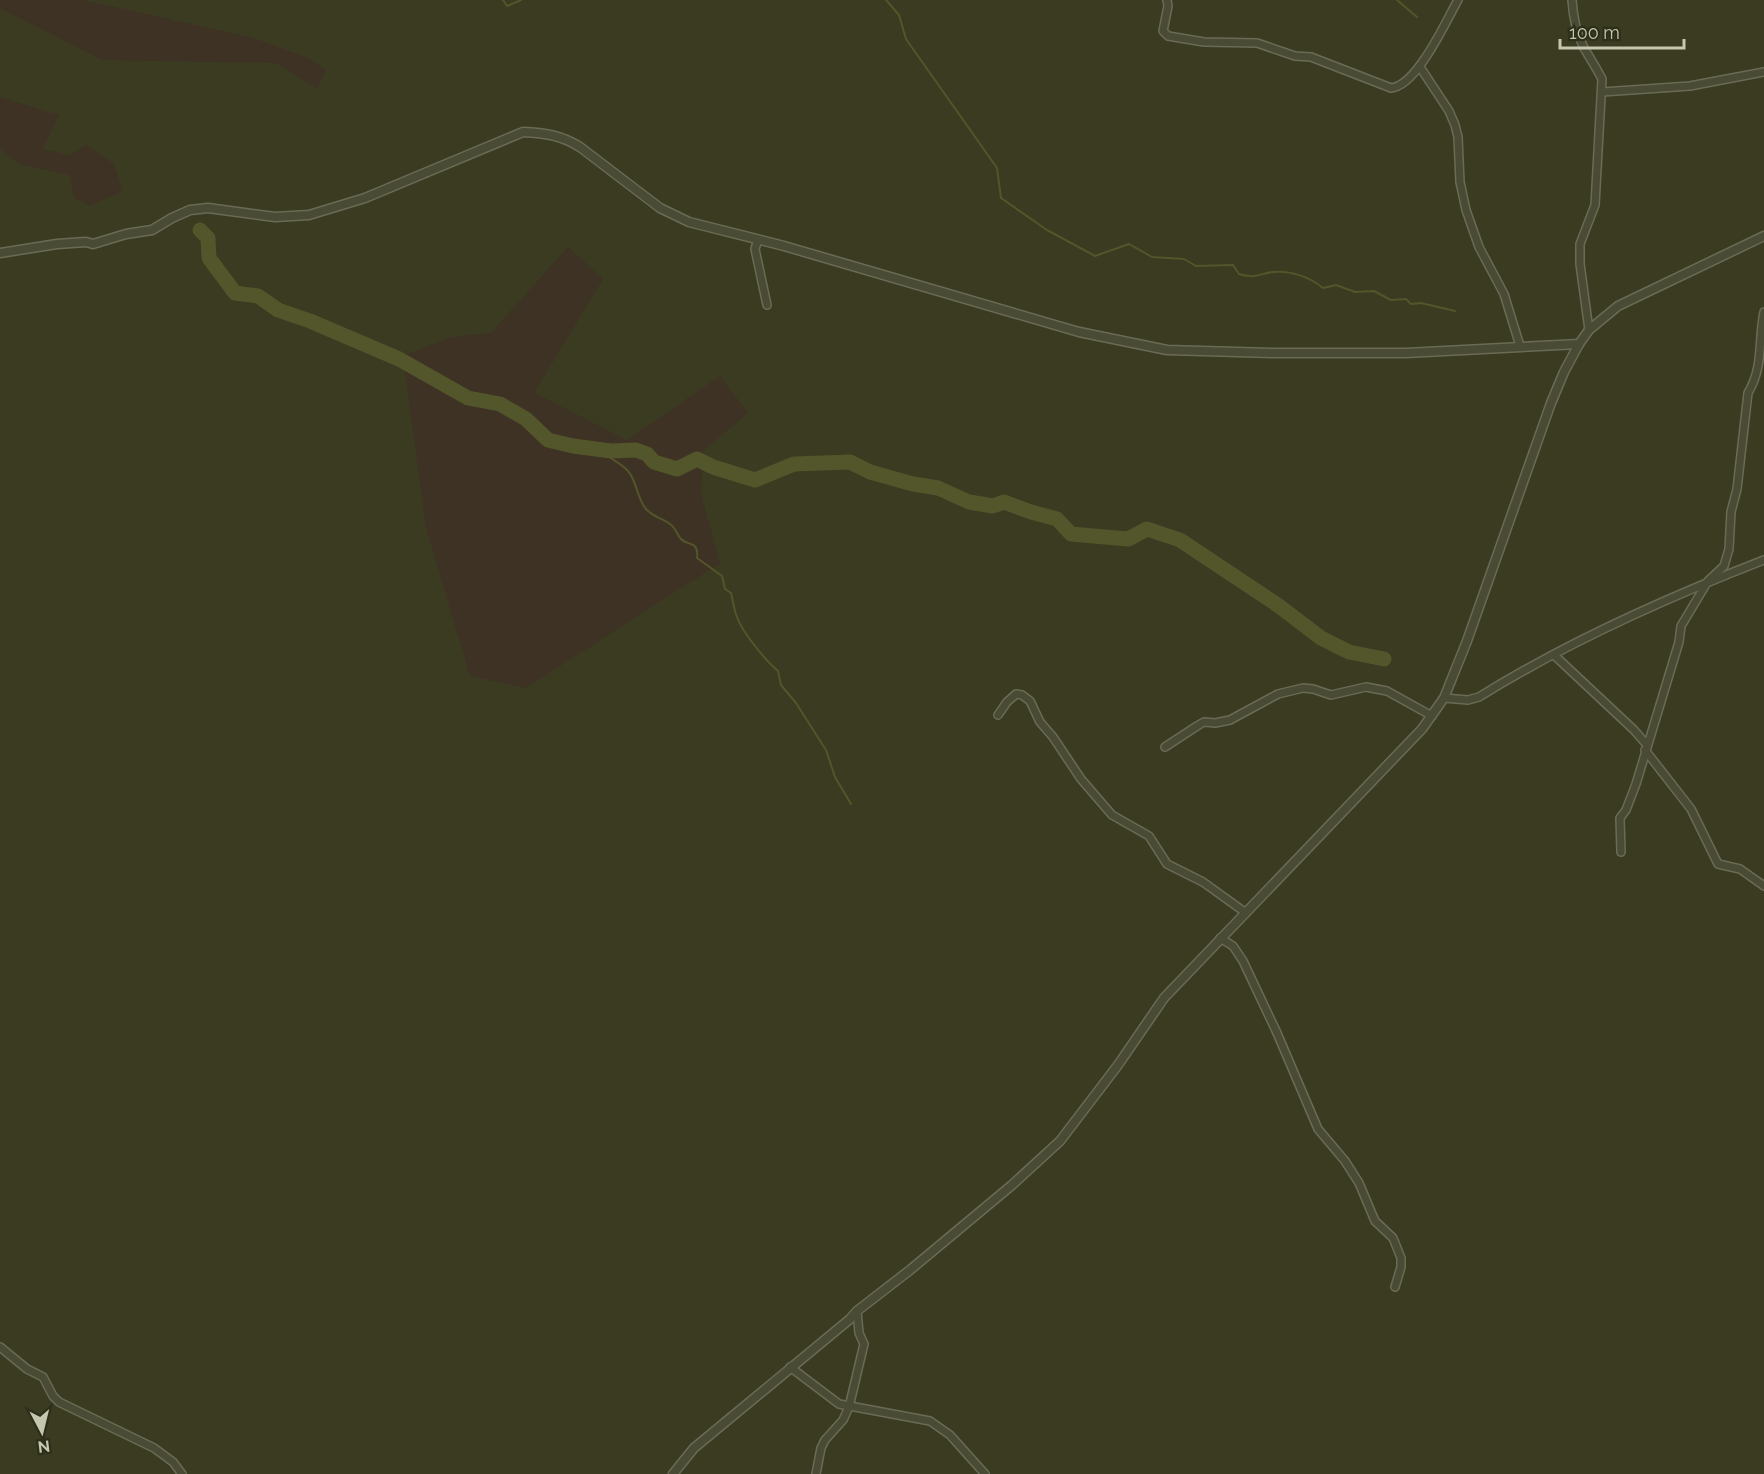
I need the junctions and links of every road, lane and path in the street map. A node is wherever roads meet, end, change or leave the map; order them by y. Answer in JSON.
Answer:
{"nodes":[{"id":1,"x":1167,"y":0,"type":"edge"},
{"id":2,"x":1458,"y":0,"type":"edge"},
{"id":3,"x":1572,"y":0,"type":"edge"},
{"id":4,"x":1420,"y":67,"type":"junction"},
{"id":5,"x":1764,"y":72,"type":"edge"},
{"id":6,"x":1602,"y":92,"type":"junction"},
{"id":7,"x":1764,"y":236,"type":"edge"},
{"id":8,"x":758,"y":239,"type":"junction"},
{"id":9,"x":0,"y":253,"type":"edge"},
{"id":10,"x":767,"y":305,"type":"dead end"},
{"id":11,"x":1764,"y":312,"type":"edge"},
{"id":12,"x":1590,"y":330,"type":"junction"},
{"id":13,"x":1579,"y":344,"type":"junction"},
{"id":14,"x":1520,"y":346,"type":"junction"},
{"id":15,"x":1764,"y":560,"type":"edge"},
{"id":16,"x":1708,"y":581,"type":"junction"},
{"id":17,"x":1554,"y":655,"type":"junction"},
{"id":18,"x":1444,"y":698,"type":"junction"},
{"id":19,"x":998,"y":715,"type":"dead end"},
{"id":20,"x":1432,"y":716,"type":"junction"},
{"id":21,"x":1165,"y":747,"type":"dead end"},
{"id":22,"x":1646,"y":747,"type":"junction"},
{"id":23,"x":1621,"y":852,"type":"dead end"},
{"id":24,"x":1764,"y":886,"type":"edge"},
{"id":25,"x":1246,"y":913,"type":"junction"},
{"id":26,"x":1220,"y":938,"type":"junction"},
{"id":27,"x":1395,"y":1287,"type":"dead end"},
{"id":28,"x":857,"y":1311,"type":"junction"},
{"id":29,"x":0,"y":1347,"type":"edge"},
{"id":30,"x":790,"y":1367,"type":"junction"},
{"id":31,"x":849,"y":1407,"type":"junction"},
{"id":32,"x":182,"y":1474,"type":"edge"},
{"id":33,"x":673,"y":1474,"type":"edge"},
{"id":34,"x":816,"y":1474,"type":"edge"},
{"id":35,"x":984,"y":1474,"type":"edge"}],
"edges":[{"from":1,"to":4,"type":"street"},
{"from":2,"to":4,"type":"street"},
{"from":3,"to":6,"type":"street"},
{"from":4,"to":14,"type":"street"},
{"from":5,"to":6,"type":"street"},
{"from":6,"to":12,"type":"street"},
{"from":7,"to":12,"type":"street"},
{"from":8,"to":9,"type":"street"},
{"from":8,"to":10,"type":"street"},
{"from":8,"to":14,"type":"street"},
{"from":11,"to":16,"type":"street"},
{"from":12,"to":13,"type":"street"},
{"from":13,"to":14,"type":"street"},
{"from":13,"to":18,"type":"street"},
{"from":15,"to":16,"type":"street"},
{"from":16,"to":17,"type":"street"},
{"from":16,"to":22,"type":"street"},
{"from":17,"to":18,"type":"street"},
{"from":17,"to":22,"type":"street"},
{"from":18,"to":20,"type":"street"},
{"from":19,"to":25,"type":"street"},
{"from":20,"to":21,"type":"street"},
{"from":20,"to":25,"type":"street"},
{"from":22,"to":23,"type":"street"},
{"from":22,"to":24,"type":"street"},
{"from":25,"to":26,"type":"street"},
{"from":26,"to":27,"type":"street"},
{"from":26,"to":28,"type":"street"},
{"from":28,"to":30,"type":"street"},
{"from":28,"to":31,"type":"street"},
{"from":29,"to":32,"type":"street"},
{"from":30,"to":31,"type":"street"},
{"from":30,"to":33,"type":"street"},
{"from":31,"to":34,"type":"street"},
{"from":31,"to":35,"type":"street"}]}
